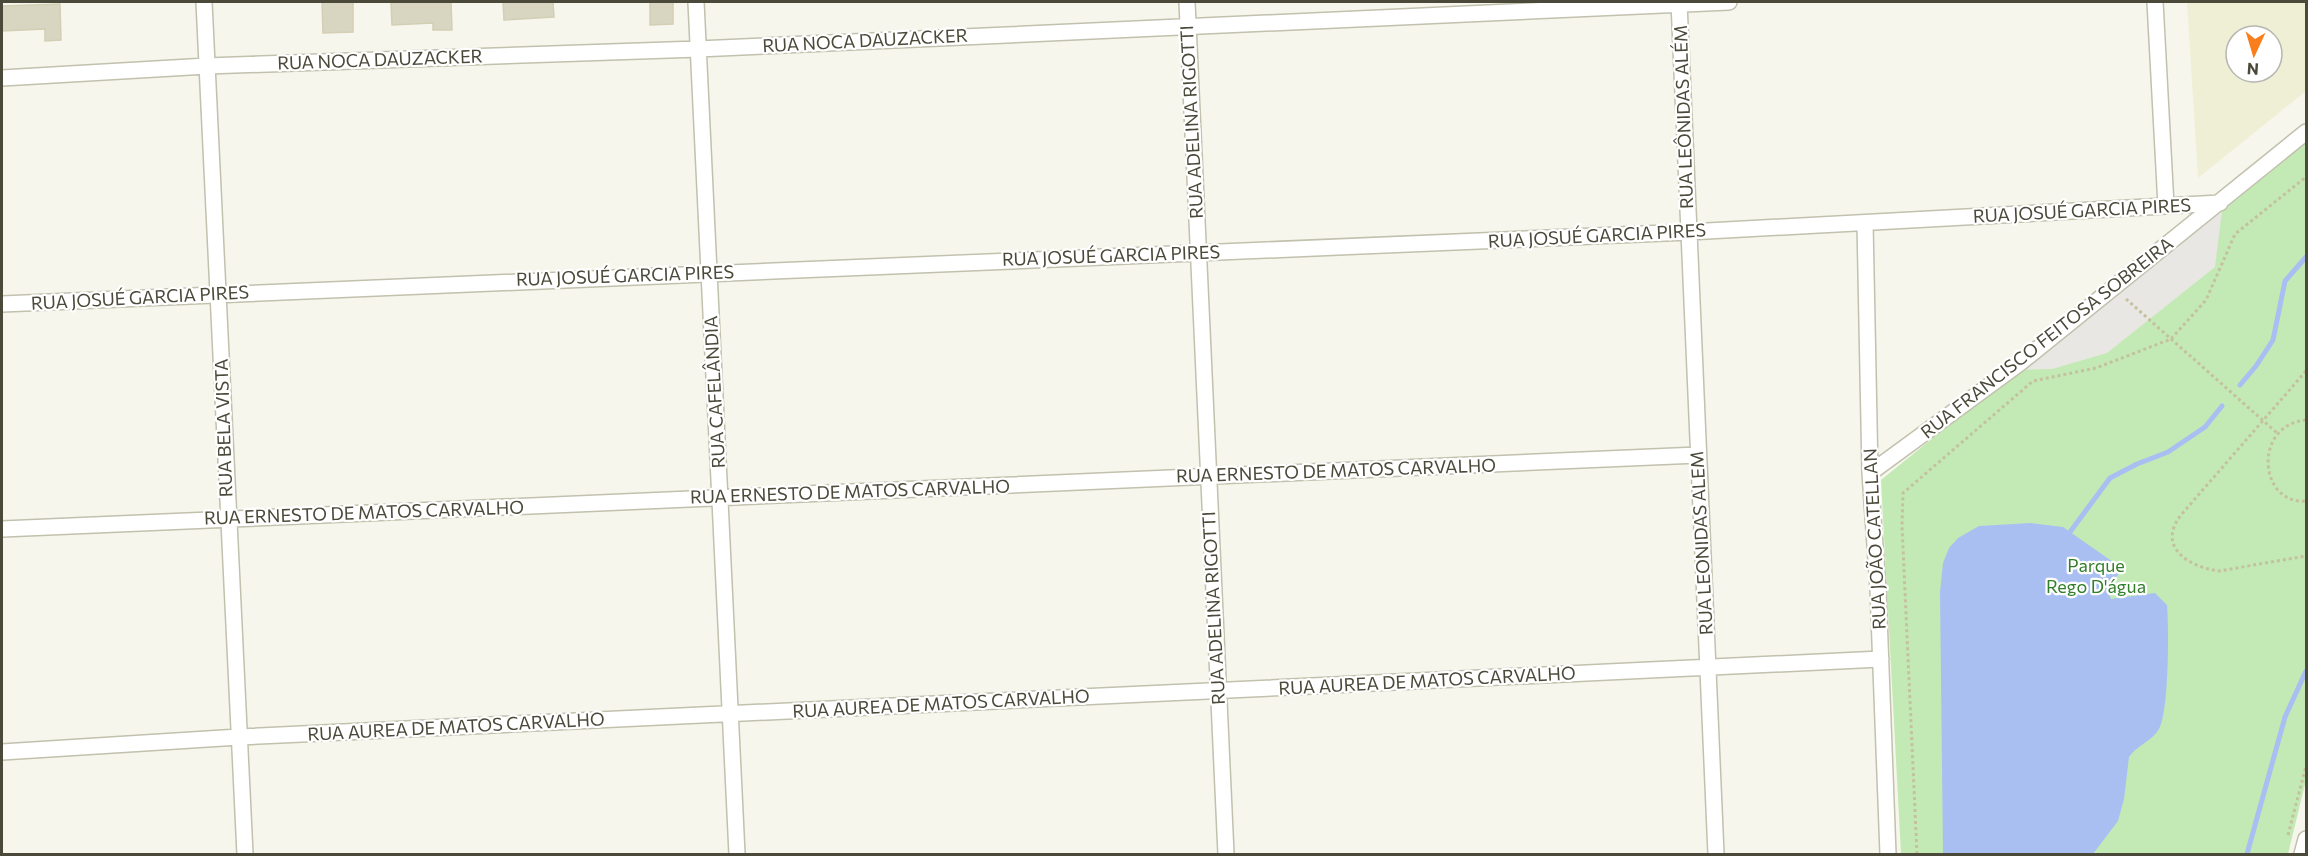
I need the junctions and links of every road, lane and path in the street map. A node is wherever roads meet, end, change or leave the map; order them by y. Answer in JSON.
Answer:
{"nodes":[{"id":1,"x":204,"y":2,"type":"edge"},
{"id":2,"x":696,"y":2,"type":"edge"},
{"id":3,"x":1186,"y":2,"type":"edge"},
{"id":4,"x":1729,"y":2,"type":"edge"},
{"id":5,"x":2155,"y":2,"type":"edge"},
{"id":6,"x":1679,"y":3,"type":"edge"},
{"id":7,"x":1188,"y":26,"type":"junction"},
{"id":8,"x":698,"y":49,"type":"junction"},
{"id":9,"x":207,"y":66,"type":"junction"},
{"id":10,"x":2,"y":78,"type":"edge"},
{"id":11,"x":2307,"y":132,"type":"edge"},
{"id":12,"x":2307,"y":177,"type":"edge"},
{"id":13,"x":2220,"y":203,"type":"junction"},
{"id":14,"x":2166,"y":206,"type":"junction"},
{"id":15,"x":1865,"y":223,"type":"junction"},
{"id":16,"x":1689,"y":232,"type":"junction"},
{"id":17,"x":1198,"y":253,"type":"junction"},
{"id":18,"x":709,"y":273,"type":"junction"},
{"id":19,"x":2114,"y":288,"type":"junction"},
{"id":20,"x":219,"y":294,"type":"junction"},
{"id":21,"x":2,"y":304,"type":"edge"},
{"id":22,"x":2171,"y":339,"type":"junction"},
{"id":23,"x":2307,"y":371,"type":"edge"},
{"id":24,"x":2307,"y":420,"type":"edge"},
{"id":25,"x":2263,"y":421,"type":"junction"},
{"id":26,"x":2277,"y":433,"type":"junction"},
{"id":27,"x":1698,"y":455,"type":"junction"},
{"id":28,"x":1870,"y":473,"type":"junction"},
{"id":29,"x":1209,"y":477,"type":"junction"},
{"id":30,"x":720,"y":498,"type":"junction"},
{"id":31,"x":2307,"y":501,"type":"edge"},
{"id":32,"x":228,"y":519,"type":"junction"},
{"id":33,"x":2,"y":529,"type":"edge"},
{"id":34,"x":2307,"y":556,"type":"edge"},
{"id":35,"x":1881,"y":659,"type":"junction"},
{"id":36,"x":1708,"y":668,"type":"junction"},
{"id":37,"x":1218,"y":691,"type":"junction"},
{"id":38,"x":730,"y":714,"type":"junction"},
{"id":39,"x":239,"y":737,"type":"junction"},
{"id":40,"x":2,"y":752,"type":"edge"},
{"id":41,"x":2307,"y":766,"type":"edge"},
{"id":42,"x":2307,"y":839,"type":"edge"},
{"id":43,"x":2286,"y":843,"type":"dead end"},
{"id":44,"x":245,"y":855,"type":"edge"},
{"id":45,"x":737,"y":855,"type":"edge"},
{"id":46,"x":1226,"y":855,"type":"edge"},
{"id":47,"x":1716,"y":855,"type":"edge"},
{"id":48,"x":1888,"y":855,"type":"edge"},
{"id":49,"x":1917,"y":855,"type":"edge"},
{"id":50,"x":2302,"y":855,"type":"edge"}],
"edges":[{"from":1,"to":9,"type":"street","name":"RUA BELA VISTA"},
{"from":2,"to":8,"type":"street","name":"RUA CAFELÂNDIA"},
{"from":3,"to":7,"type":"street","name":"RUA ADELINA RIGOTTI"},
{"from":4,"to":6,"type":"street","name":"RUA NOCA DAUZACKER"},
{"from":5,"to":14,"type":"street"},
{"from":6,"to":7,"type":"street","name":"RUA NOCA DAUZACKER"},
{"from":6,"to":16,"type":"street","name":"RUA LEÔNIDAS ALÉM"},
{"from":7,"to":8,"type":"street","name":"RUA NOCA DAUZACKER"},
{"from":7,"to":17,"type":"street","name":"RUA ADELINA RIGOTTI"},
{"from":8,"to":9,"type":"street","name":"RUA NOCA DAUZACKER"},
{"from":8,"to":18,"type":"street","name":"RUA CAFELÂNDIA"},
{"from":9,"to":10,"type":"street","name":"RUA NOCA DAUZACKER"},
{"from":9,"to":20,"type":"street","name":"RUA BELA VISTA"},
{"from":11,"to":13,"type":"street","name":"RUA FRANCISCO FEITOSA SOBREIRA"},
{"from":12,"to":22,"type":"path"},
{"from":13,"to":14,"type":"street","name":"RUA JOSUÉ GARCIA PIRES"},
{"from":13,"to":19,"type":"street","name":"RUA FRANCISCO FEITOSA SOBREIRA"},
{"from":14,"to":15,"type":"street","name":"RUA JOSUÉ GARCIA PIRES"},
{"from":15,"to":16,"type":"street","name":"RUA JOSUÉ GARCIA PIRES"},
{"from":15,"to":28,"type":"street","name":"RUA JOÃO CATELLAN"},
{"from":16,"to":17,"type":"street","name":"RUA JOSUÉ GARCIA PIRES"},
{"from":16,"to":27,"type":"street","name":"RUA LEONIDAS ALEM"},
{"from":17,"to":18,"type":"street","name":"RUA JOSUÉ GARCIA PIRES"},
{"from":17,"to":29,"type":"street","name":"RUA ADELINA RIGOTTI"},
{"from":18,"to":20,"type":"street","name":"RUA JOSUÉ GARCIA PIRES"},
{"from":18,"to":30,"type":"street","name":"RUA CAFELÂNDIA"},
{"from":19,"to":22,"type":"path"},
{"from":19,"to":28,"type":"street","name":"RUA FRANCISCO FEITOSA SOBREIRA"},
{"from":20,"to":21,"type":"street","name":"RUA JOSUÉ GARCIA PIRES"},
{"from":20,"to":32,"type":"street","name":"RUA BELA VISTA"},
{"from":22,"to":25,"type":"path"},
{"from":22,"to":49,"type":"path"},
{"from":23,"to":25,"type":"path"},
{"from":24,"to":26,"type":"path"},
{"from":25,"to":26,"type":"path"},
{"from":25,"to":34,"type":"path"},
{"from":26,"to":31,"type":"path"},
{"from":27,"to":29,"type":"street","name":"RUA ERNESTO DE MATOS CARVALHO"},
{"from":27,"to":36,"type":"street","name":"RUA LEONIDAS ALEM"},
{"from":28,"to":35,"type":"street","name":"RUA JOÃO CATELLAN"},
{"from":29,"to":30,"type":"street","name":"RUA ERNESTO DE MATOS CARVALHO"},
{"from":29,"to":37,"type":"street","name":"RUA ADELINA RIGOTTI"},
{"from":30,"to":32,"type":"street","name":"RUA ERNESTO DE MATOS CARVALHO"},
{"from":30,"to":38,"type":"street","name":"RUA CAFELÂNDIA"},
{"from":32,"to":33,"type":"street","name":"RUA ERNESTO DE MATOS CARVALHO"},
{"from":32,"to":39,"type":"street","name":"RUA BELA VISTA"},
{"from":35,"to":36,"type":"street","name":"RUA AUREA DE MATOS CARVALHO"},
{"from":35,"to":48,"type":"street","name":"RUA JOÃO CATELLAN"},
{"from":36,"to":37,"type":"street","name":"RUA AUREA DE MATOS CARVALHO"},
{"from":36,"to":47,"type":"street","name":"RUA LEONIDAS ALEM"},
{"from":37,"to":38,"type":"street","name":"RUA AUREA DE MATOS CARVALHO"},
{"from":37,"to":46,"type":"street","name":"RUA ADELINA RIGOTTI"},
{"from":38,"to":39,"type":"street","name":"RUA AUREA DE MATOS CARVALHO"},
{"from":38,"to":45,"type":"street","name":"RUA CAFELÂNDIA"},
{"from":39,"to":40,"type":"street","name":"RUA AUREA DE MATOS CARVALHO"},
{"from":39,"to":44,"type":"street","name":"RUA BELA VISTA"},
{"from":41,"to":43,"type":"path"},
{"from":42,"to":50,"type":"street"}]}
